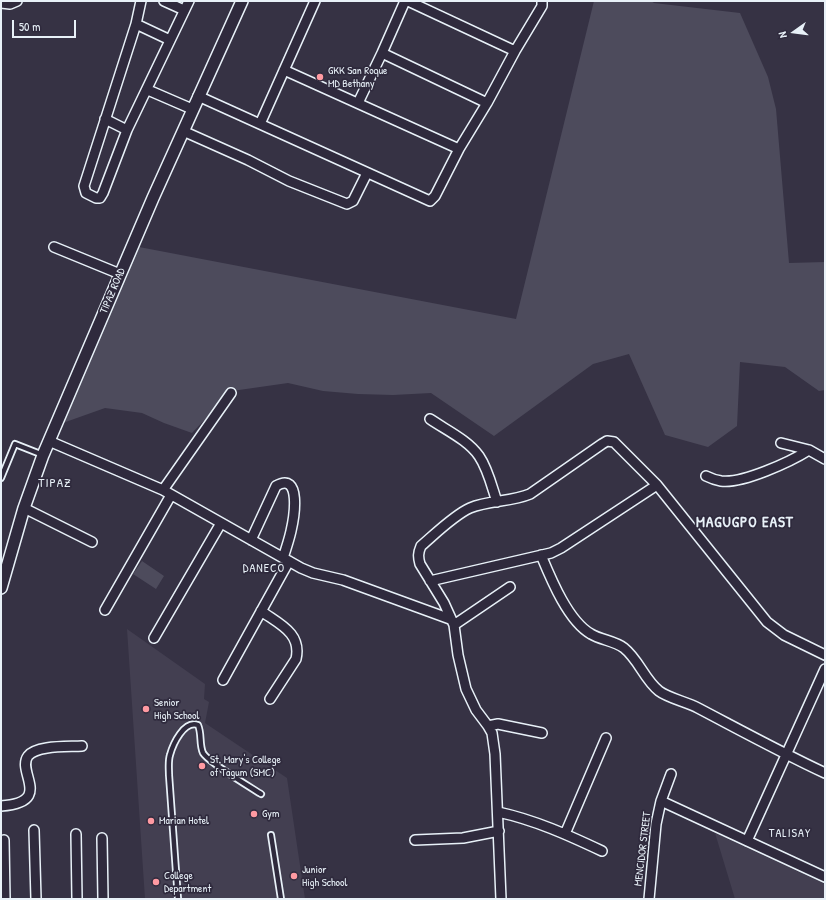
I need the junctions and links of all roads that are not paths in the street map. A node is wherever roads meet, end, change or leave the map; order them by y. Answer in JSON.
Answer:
{"nodes":[{"id":1,"x":17,"y":1,"type":"edge"},
{"id":2,"x":141,"y":1,"type":"edge"},
{"id":3,"x":164,"y":1,"type":"edge"},
{"id":4,"x":189,"y":1,"type":"edge"},
{"id":5,"x":242,"y":1,"type":"edge"},
{"id":6,"x":315,"y":1,"type":"edge"},
{"id":7,"x":406,"y":1,"type":"edge"},
{"id":8,"x":542,"y":1,"type":"edge"},
{"id":9,"x":1,"y":3,"type":"edge"},
{"id":10,"x":184,"y":10,"type":"junction"},
{"id":11,"x":136,"y":24,"type":"junction"},
{"id":12,"x":170,"y":40,"type":"junction"},
{"id":13,"x":515,"y":50,"type":"junction"},
{"id":14,"x":382,"y":53,"type":"junction"},
{"id":15,"x":284,"y":70,"type":"junction"},
{"id":16,"x":148,"y":90,"type":"junction"},
{"id":17,"x":198,"y":96,"type":"junction"},
{"id":18,"x":358,"y":103,"type":"junction"},
{"id":19,"x":487,"y":103,"type":"junction"},
{"id":20,"x":192,"y":109,"type":"junction"},
{"id":21,"x":105,"y":119,"type":"junction"},
{"id":22,"x":260,"y":124,"type":"junction"},
{"id":23,"x":127,"y":130,"type":"junction"},
{"id":24,"x":183,"y":131,"type":"junction"},
{"id":25,"x":459,"y":149,"type":"junction"},
{"id":26,"x":368,"y":173,"type":"junction"},
{"id":27,"x":54,"y":247,"type":"dead end"},
{"id":28,"x":120,"y":274,"type":"junction"},
{"id":29,"x":231,"y":393,"type":"dead end"},
{"id":30,"x":430,"y":419,"type":"dead end"},
{"id":31,"x":49,"y":441,"type":"junction"},
{"id":32,"x":781,"y":443,"type":"dead end"},
{"id":33,"x":809,"y":450,"type":"junction"},
{"id":34,"x":43,"y":455,"type":"junction"},
{"id":35,"x":825,"y":460,"type":"edge"},
{"id":36,"x":706,"y":476,"type":"dead end"},
{"id":37,"x":1,"y":478,"type":"edge"},
{"id":38,"x":657,"y":485,"type":"junction"},
{"id":39,"x":163,"y":490,"type":"junction"},
{"id":40,"x":171,"y":495,"type":"junction"},
{"id":41,"x":497,"y":502,"type":"junction"},
{"id":42,"x":24,"y":508,"type":"junction"},
{"id":43,"x":221,"y":523,"type":"junction"},
{"id":44,"x":251,"y":540,"type":"junction"},
{"id":45,"x":92,"y":542,"type":"dead end"},
{"id":46,"x":541,"y":555,"type":"junction"},
{"id":47,"x":286,"y":560,"type":"junction"},
{"id":48,"x":430,"y":581,"type":"junction"},
{"id":49,"x":510,"y":587,"type":"dead end"},
{"id":50,"x":1,"y":588,"type":"edge"},
{"id":51,"x":104,"y":610,"type":"dead end"},
{"id":52,"x":261,"y":611,"type":"junction"},
{"id":53,"x":452,"y":622,"type":"junction"},
{"id":54,"x":154,"y":638,"type":"dead end"},
{"id":55,"x":825,"y":655,"type":"edge"},
{"id":56,"x":825,"y":670,"type":"edge"},
{"id":57,"x":223,"y":680,"type":"dead end"},
{"id":58,"x":270,"y":700,"type":"dead end"},
{"id":59,"x":488,"y":726,"type":"junction"},
{"id":60,"x":542,"y":733,"type":"dead end"},
{"id":61,"x":606,"y":738,"type":"dead end"},
{"id":62,"x":82,"y":746,"type":"dead end"},
{"id":63,"x":786,"y":754,"type":"junction"},
{"id":64,"x":825,"y":773,"type":"edge"},
{"id":65,"x":671,"y":774,"type":"dead end"},
{"id":66,"x":262,"y":794,"type":"dead end"},
{"id":67,"x":661,"y":801,"type":"junction"},
{"id":68,"x":1,"y":806,"type":"edge"},
{"id":69,"x":498,"y":812,"type":"junction"},
{"id":70,"x":34,"y":830,"type":"dead end"},
{"id":71,"x":499,"y":831,"type":"junction"},
{"id":72,"x":76,"y":834,"type":"dead end"},
{"id":73,"x":565,"y":834,"type":"junction"},
{"id":74,"x":271,"y":835,"type":"dead end"},
{"id":75,"x":102,"y":838,"type":"dead end"},
{"id":76,"x":4,"y":840,"type":"dead end"},
{"id":77,"x":415,"y":840,"type":"dead end"},
{"id":78,"x":747,"y":841,"type":"junction"},
{"id":79,"x":602,"y":851,"type":"dead end"},
{"id":80,"x":825,"y":877,"type":"edge"},
{"id":81,"x":5,"y":899,"type":"edge"},
{"id":82,"x":36,"y":899,"type":"edge"},
{"id":83,"x":78,"y":899,"type":"edge"},
{"id":84,"x":103,"y":899,"type":"edge"},
{"id":85,"x":178,"y":899,"type":"edge"},
{"id":86,"x":281,"y":899,"type":"edge"},
{"id":87,"x":501,"y":899,"type":"edge"},
{"id":88,"x":649,"y":899,"type":"edge"}],
"edges":[{"from":1,"to":9,"type":"street"},
{"from":2,"to":11,"type":"street"},
{"from":3,"to":10,"type":"street"},
{"from":4,"to":10,"type":"street"},
{"from":5,"to":17,"type":"street","name":"TIPAZ ROAD"},
{"from":6,"to":15,"type":"street"},
{"from":7,"to":13,"type":"street"},
{"from":7,"to":14,"type":"street"},
{"from":8,"to":13,"type":"street"},
{"from":10,"to":12,"type":"street"},
{"from":11,"to":12,"type":"street"},
{"from":11,"to":21,"type":"street"},
{"from":12,"to":16,"type":"street"},
{"from":13,"to":19,"type":"street"},
{"from":14,"to":18,"type":"street"},
{"from":14,"to":19,"type":"street"},
{"from":15,"to":18,"type":"street"},
{"from":15,"to":22,"type":"street"},
{"from":16,"to":20,"type":"street"},
{"from":16,"to":23,"type":"street"},
{"from":17,"to":20,"type":"street","name":"TIPAZ ROAD"},
{"from":17,"to":22,"type":"street"},
{"from":18,"to":25,"type":"street"},
{"from":19,"to":25,"type":"street"},
{"from":20,"to":24,"type":"street","name":"TIPAZ ROAD"},
{"from":21,"to":23,"type":"street"},
{"from":21,"to":23,"type":"street"},
{"from":22,"to":26,"type":"street"},
{"from":24,"to":26,"type":"street"},
{"from":24,"to":28,"type":"street","name":"TIPAZ ROAD"},
{"from":25,"to":26,"type":"street"},
{"from":27,"to":28,"type":"street"},
{"from":28,"to":31,"type":"street","name":"TIPAZ ROAD"},
{"from":29,"to":39,"type":"street"},
{"from":30,"to":41,"type":"street"},
{"from":31,"to":34,"type":"street","name":"TIPAZ ROAD"},
{"from":31,"to":39,"type":"street"},
{"from":32,"to":33,"type":"street"},
{"from":33,"to":35,"type":"street"},
{"from":33,"to":36,"type":"street"},
{"from":34,"to":37,"type":"lane"},
{"from":34,"to":42,"type":"street","name":"TIPAZ ROAD"},
{"from":38,"to":41,"type":"street"},
{"from":38,"to":46,"type":"street"},
{"from":38,"to":55,"type":"street"},
{"from":39,"to":40,"type":"street"},
{"from":40,"to":43,"type":"street"},
{"from":40,"to":51,"type":"street"},
{"from":41,"to":48,"type":"street"},
{"from":42,"to":45,"type":"street"},
{"from":42,"to":50,"type":"street","name":"TIPAZ ROAD"},
{"from":43,"to":44,"type":"street"},
{"from":43,"to":54,"type":"street"},
{"from":44,"to":47,"type":"street"},
{"from":44,"to":47,"type":"street"},
{"from":46,"to":48,"type":"street"},
{"from":46,"to":63,"type":"street"},
{"from":47,"to":52,"type":"street"},
{"from":47,"to":53,"type":"street"},
{"from":48,"to":53,"type":"street"},
{"from":49,"to":53,"type":"street"},
{"from":52,"to":57,"type":"street"},
{"from":52,"to":58,"type":"street"},
{"from":53,"to":59,"type":"street"},
{"from":56,"to":63,"type":"street"},
{"from":59,"to":60,"type":"street"},
{"from":59,"to":69,"type":"street"},
{"from":61,"to":73,"type":"street"},
{"from":62,"to":68,"type":"street"},
{"from":63,"to":64,"type":"street"},
{"from":63,"to":78,"type":"street"},
{"from":65,"to":67,"type":"street","name":"MENCIDOR STREET"},
{"from":66,"to":85,"type":"lane"},
{"from":67,"to":78,"type":"street"},
{"from":67,"to":88,"type":"street","name":"MENCIDOR STREET"},
{"from":69,"to":71,"type":"street"},
{"from":69,"to":73,"type":"street"},
{"from":70,"to":82,"type":"street"},
{"from":71,"to":77,"type":"street"},
{"from":71,"to":87,"type":"street"},
{"from":72,"to":83,"type":"street"},
{"from":73,"to":79,"type":"street"},
{"from":74,"to":86,"type":"lane"},
{"from":75,"to":84,"type":"street"},
{"from":76,"to":81,"type":"street"},
{"from":78,"to":80,"type":"street"}]}
